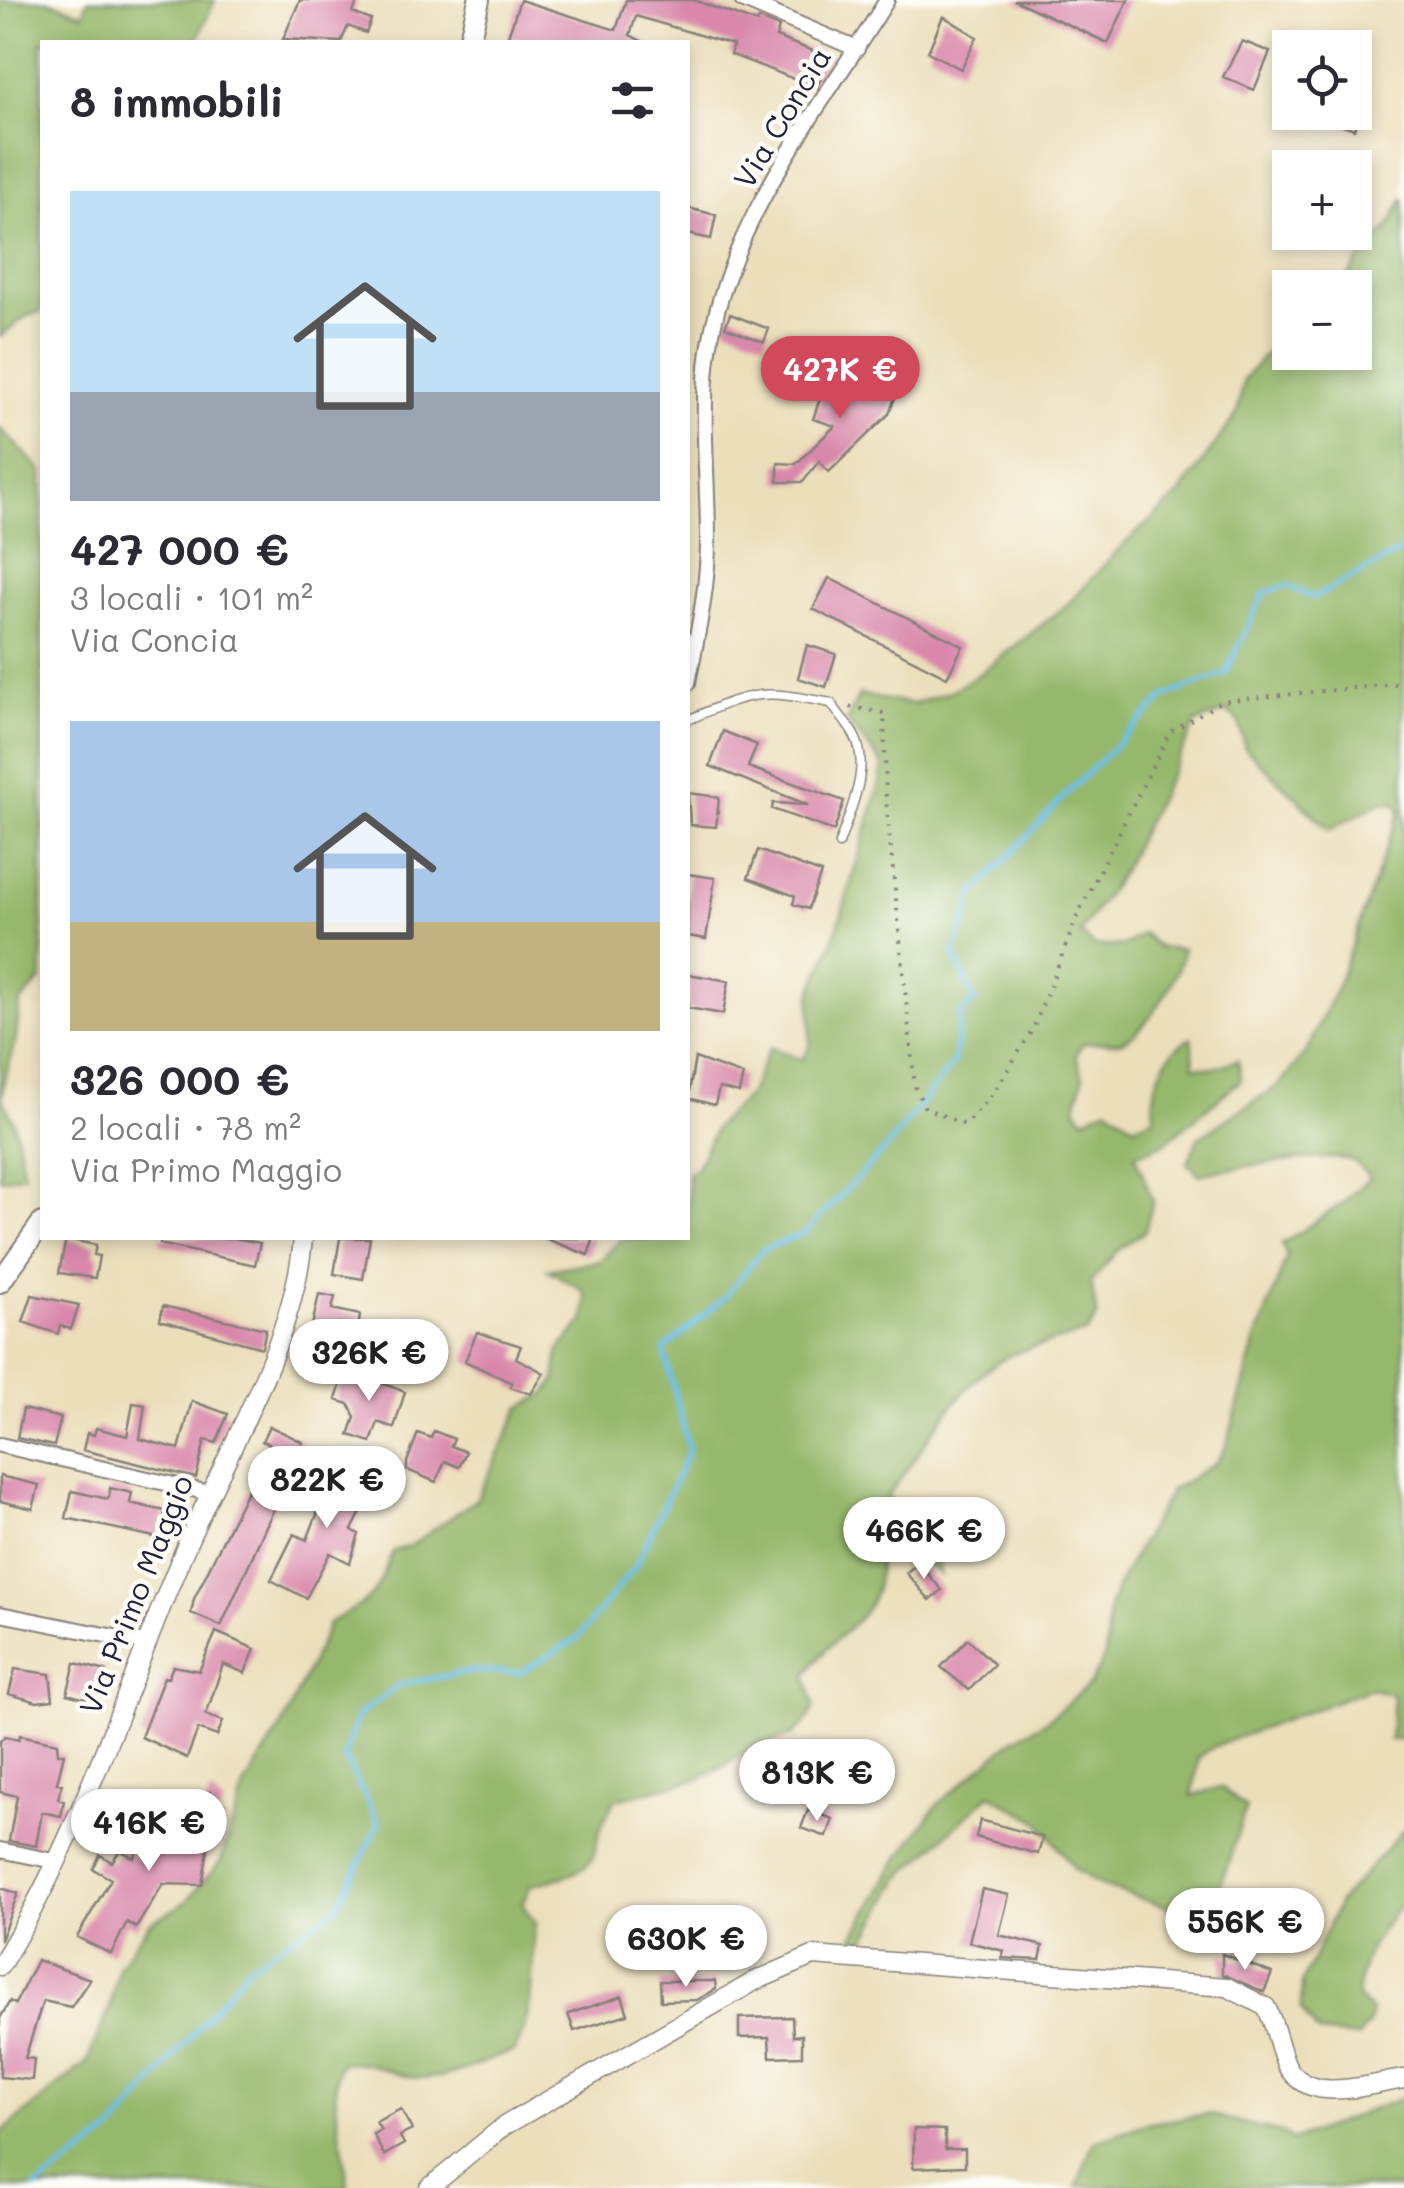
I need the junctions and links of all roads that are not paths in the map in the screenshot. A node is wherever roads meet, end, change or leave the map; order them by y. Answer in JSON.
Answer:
{"nodes":[{"id":1,"x":479,"y":0,"type":"edge"},
{"id":2,"x":742,"y":0,"type":"edge"},
{"id":3,"x":887,"y":0,"type":"edge"},
{"id":4,"x":469,"y":40,"type":"edge"},
{"id":5,"x":857,"y":49,"type":"junction"},
{"id":6,"x":690,"y":673,"type":"edge"},
{"id":7,"x":690,"y":719,"type":"edge"},
{"id":8,"x":838,"y":844,"type":"dead end"},
{"id":9,"x":40,"y":1226,"type":"edge"},
{"id":10,"x":302,"y":1240,"type":"edge"},
{"id":11,"x":0,"y":1282,"type":"edge"},
{"id":12,"x":0,"y":1445,"type":"edge"},
{"id":13,"x":209,"y":1493,"type":"junction"},
{"id":14,"x":0,"y":1614,"type":"edge"},
{"id":15,"x":145,"y":1643,"type":"junction"},
{"id":16,"x":0,"y":1850,"type":"edge"},
{"id":17,"x":54,"y":1862,"type":"junction"},
{"id":18,"x":0,"y":1966,"type":"edge"},
{"id":19,"x":1404,"y":2078,"type":"edge"},
{"id":20,"x":429,"y":2188,"type":"edge"}],
"edges":[{"from":1,"to":4,"type":"main road"},
{"from":2,"to":5,"type":"street"},
{"from":3,"to":5,"type":"street","name":"Via Concia"},
{"from":5,"to":6,"type":"street","name":"Via Concia"},
{"from":7,"to":8,"type":"lane"},
{"from":9,"to":11,"type":"main road"},
{"from":10,"to":13,"type":"street","name":"Via Primo Maggio"},
{"from":12,"to":13,"type":"street"},
{"from":13,"to":15,"type":"street","name":"Via Primo Maggio"},
{"from":14,"to":15,"type":"street"},
{"from":15,"to":17,"type":"street","name":"Via Primo Maggio"},
{"from":16,"to":17,"type":"street"},
{"from":17,"to":18,"type":"street","name":"Via Primo Maggio"},
{"from":19,"to":20,"type":"street"}]}
